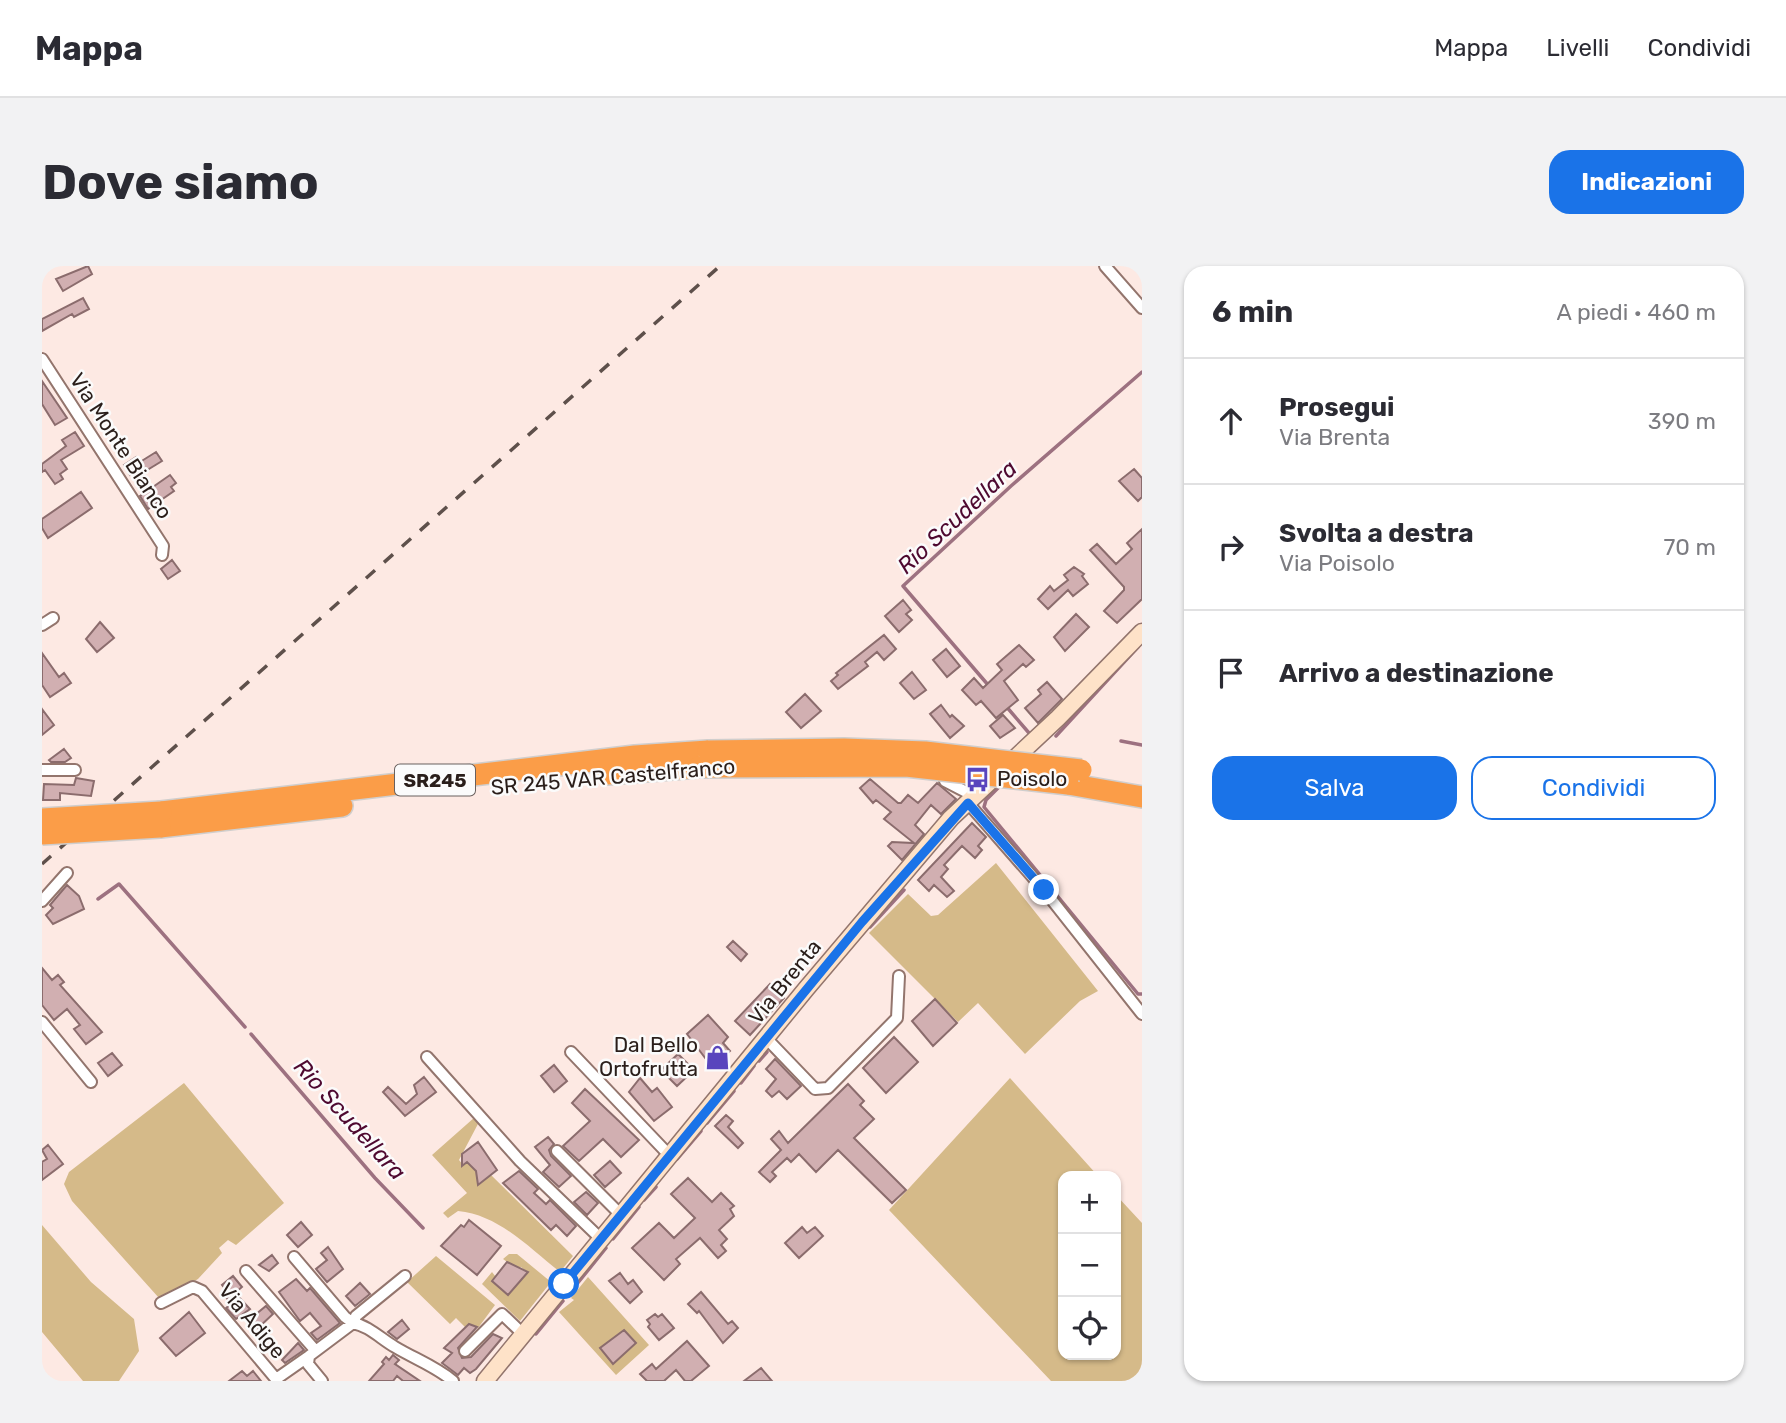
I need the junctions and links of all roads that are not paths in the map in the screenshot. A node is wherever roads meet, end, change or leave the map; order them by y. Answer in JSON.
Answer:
{"nodes":[{"id":1,"x":1105,"y":266,"type":"edge"},
{"id":2,"x":1142,"y":308,"type":"edge"},
{"id":3,"x":42,"y":359,"type":"edge"},
{"id":4,"x":162,"y":555,"type":"dead end"},
{"id":5,"x":52,"y":618,"type":"dead end"},
{"id":6,"x":42,"y":625,"type":"edge"},
{"id":7,"x":1142,"y":632,"type":"edge"},
{"id":8,"x":42,"y":770,"type":"edge"},
{"id":9,"x":75,"y":770,"type":"dead end"},
{"id":10,"x":1074,"y":777,"type":"junction"},
{"id":11,"x":946,"y":781,"type":"dead end"},
{"id":12,"x":1142,"y":782,"type":"edge"},
{"id":13,"x":1142,"y":797,"type":"edge"},
{"id":14,"x":971,"y":799,"type":"junction"},
{"id":15,"x":42,"y":819,"type":"edge"},
{"id":16,"x":161,"y":819,"type":"junction"},
{"id":17,"x":42,"y":834,"type":"edge"},
{"id":18,"x":66,"y":873,"type":"dead end"},
{"id":19,"x":42,"y":901,"type":"edge"},
{"id":20,"x":899,"y":976,"type":"dead end"},
{"id":21,"x":1140,"y":1007,"type":"edge"},
{"id":22,"x":42,"y":1022,"type":"edge"},
{"id":23,"x":767,"y":1039,"type":"junction"},
{"id":24,"x":572,"y":1052,"type":"dead end"},
{"id":25,"x":428,"y":1058,"type":"dead end"},
{"id":26,"x":91,"y":1082,"type":"dead end"},
{"id":27,"x":557,"y":1151,"type":"dead end"},
{"id":28,"x":668,"y":1158,"type":"junction"},
{"id":29,"x":621,"y":1215,"type":"junction"},
{"id":30,"x":602,"y":1240,"type":"junction"},
{"id":31,"x":294,"y":1257,"type":"dead end"},
{"id":32,"x":246,"y":1271,"type":"dead end"},
{"id":33,"x":405,"y":1276,"type":"dead end"},
{"id":34,"x":161,"y":1303,"type":"dead end"},
{"id":35,"x":353,"y":1323,"type":"junction"},
{"id":36,"x":523,"y":1334,"type":"junction"},
{"id":37,"x":465,"y":1351,"type":"dead end"},
{"id":38,"x":312,"y":1353,"type":"junction"},
{"id":39,"x":322,"y":1381,"type":"edge"},
{"id":40,"x":453,"y":1381,"type":"edge"},
{"id":41,"x":485,"y":1381,"type":"edge"}],
"edges":[{"from":1,"to":2,"type":"street"},
{"from":3,"to":4,"type":"street","name":"Via Monte Bianco"},
{"from":5,"to":6,"type":"street"},
{"from":7,"to":14,"type":"street","name":"Via Brenta"},
{"from":8,"to":9,"type":"street"},
{"from":10,"to":12,"type":"highway","name":"SR 245 VAR Castelfranco","number":"SR245"},
{"from":10,"to":13,"type":"highway","name":"SR 245 VAR Castelfranco","number":"SR245"},
{"from":10,"to":16,"type":"highway","name":"SR 245 VAR Castelfranco","number":"SR245","bridge":true},
{"from":11,"to":14,"type":"street"},
{"from":14,"to":21,"type":"street"},
{"from":14,"to":23,"type":"street","name":"Via Brenta"},
{"from":15,"to":16,"type":"highway","name":"SR 245 VAR Castelfranco","number":"SR245","bridge":true},
{"from":16,"to":17,"type":"highway","name":"SR 245 VAR Castelfranco","number":"SR245","bridge":true},
{"from":18,"to":19,"type":"street"},
{"from":20,"to":23,"type":"street"},
{"from":22,"to":26,"type":"street"},
{"from":23,"to":28,"type":"street","name":"Via Brenta"},
{"from":24,"to":28,"type":"street"},
{"from":25,"to":30,"type":"street"},
{"from":27,"to":29,"type":"street"},
{"from":28,"to":29,"type":"street","name":"Via Brenta"},
{"from":29,"to":30,"type":"street","name":"Via Brenta"},
{"from":30,"to":36,"type":"street","name":"Via Brenta"},
{"from":31,"to":35,"type":"street"},
{"from":32,"to":38,"type":"street","name":"Via Adige"},
{"from":33,"to":35,"type":"street","name":"Via Adige"},
{"from":34,"to":38,"type":"street","name":"Via Adige"},
{"from":35,"to":38,"type":"street","name":"Via Adige"},
{"from":35,"to":40,"type":"street"},
{"from":36,"to":37,"type":"street"},
{"from":36,"to":41,"type":"street","name":"Via Brenta"},
{"from":38,"to":39,"type":"street","name":"Via Adige"}]}
